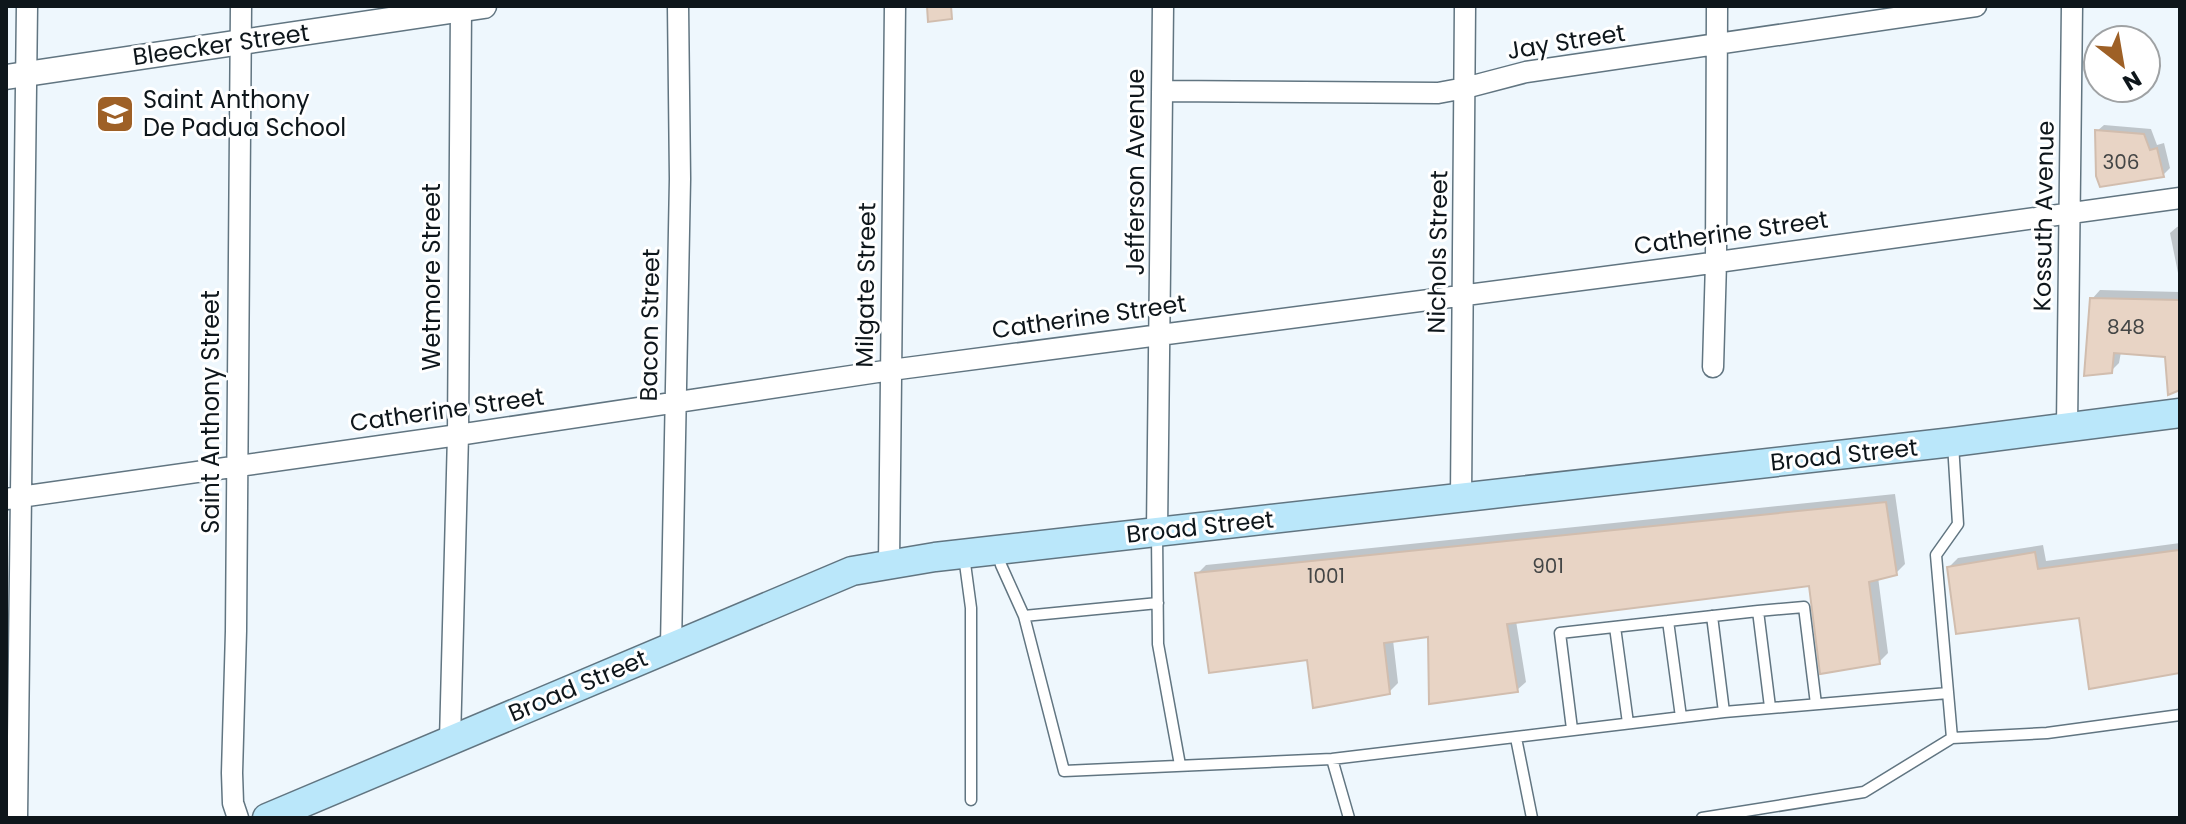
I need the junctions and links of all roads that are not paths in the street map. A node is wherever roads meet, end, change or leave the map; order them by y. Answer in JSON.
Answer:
{"nodes":[{"id":1,"x":27,"y":6,"type":"edge"},
{"id":2,"x":241,"y":6,"type":"edge"},
{"id":3,"x":678,"y":6,"type":"edge"},
{"id":4,"x":895,"y":6,"type":"edge"},
{"id":5,"x":1163,"y":6,"type":"edge"},
{"id":6,"x":1465,"y":6,"type":"edge"},
{"id":7,"x":1717,"y":6,"type":"edge"},
{"id":8,"x":1976,"y":6,"type":"edge"},
{"id":9,"x":2072,"y":6,"type":"edge"},
{"id":10,"x":468,"y":7,"type":"edge"},
{"id":11,"x":240,"y":42,"type":"junction"},
{"id":12,"x":1717,"y":45,"type":"junction"},
{"id":13,"x":16,"y":75,"type":"edge"},
{"id":14,"x":1465,"y":88,"type":"junction"},
{"id":15,"x":1162,"y":91,"type":"junction"},
{"id":16,"x":2180,"y":198,"type":"edge"},
{"id":17,"x":2070,"y":212,"type":"junction"},
{"id":18,"x":1716,"y":262,"type":"junction"},
{"id":19,"x":1463,"y":295,"type":"junction"},
{"id":20,"x":1161,"y":333,"type":"junction"},
{"id":21,"x":1713,"y":367,"type":"dead end"},
{"id":22,"x":891,"y":370,"type":"junction"},
{"id":23,"x":675,"y":402,"type":"junction"},
{"id":24,"x":2180,"y":413,"type":"edge"},
{"id":25,"x":2067,"y":427,"type":"junction"},
{"id":26,"x":458,"y":435,"type":"junction"},
{"id":27,"x":1953,"y":442,"type":"junction"},
{"id":28,"x":236,"y":467,"type":"junction"},
{"id":29,"x":14,"y":498,"type":"edge"},
{"id":30,"x":1461,"y":498,"type":"junction"},
{"id":31,"x":1157,"y":531,"type":"junction"},
{"id":32,"x":997,"y":550,"type":"junction"},
{"id":33,"x":964,"y":554,"type":"junction"},
{"id":34,"x":889,"y":564,"type":"junction"},
{"id":35,"x":1158,"y":603,"type":"junction"},
{"id":36,"x":1758,"y":611,"type":"junction"},
{"id":37,"x":1024,"y":616,"type":"junction"},
{"id":38,"x":1712,"y":616,"type":"junction"},
{"id":39,"x":1668,"y":621,"type":"junction"},
{"id":40,"x":1615,"y":627,"type":"junction"},
{"id":41,"x":671,"y":646,"type":"junction"},
{"id":42,"x":12,"y":681,"type":"edge"},
{"id":43,"x":1948,"y":693,"type":"junction"},
{"id":44,"x":1816,"y":704,"type":"junction"},
{"id":45,"x":1770,"y":707,"type":"junction"},
{"id":46,"x":1724,"y":712,"type":"junction"},
{"id":47,"x":2180,"y":715,"type":"edge"},
{"id":48,"x":1681,"y":717,"type":"junction"},
{"id":49,"x":1628,"y":723,"type":"junction"},
{"id":50,"x":1572,"y":729,"type":"junction"},
{"id":51,"x":1516,"y":738,"type":"junction"},
{"id":52,"x":1952,"y":738,"type":"junction"},
{"id":53,"x":450,"y":741,"type":"junction"},
{"id":54,"x":1332,"y":759,"type":"junction"},
{"id":55,"x":1180,"y":765,"type":"junction"},
{"id":56,"x":971,"y":800,"type":"dead end"},
{"id":57,"x":17,"y":818,"type":"edge"},
{"id":58,"x":238,"y":818,"type":"edge"},
{"id":59,"x":267,"y":818,"type":"edge"},
{"id":60,"x":1349,"y":818,"type":"edge"},
{"id":61,"x":1532,"y":818,"type":"edge"},
{"id":62,"x":1702,"y":818,"type":"edge"}],
"edges":[{"from":1,"to":13,"type":"street"},
{"from":2,"to":11,"type":"street","name":"Saint Anthony Street"},
{"from":3,"to":23,"type":"street","name":"Bacon Street"},
{"from":4,"to":22,"type":"street","name":"Milgate Street"},
{"from":5,"to":15,"type":"street","name":"Jefferson Avenue"},
{"from":6,"to":14,"type":"street","name":"Nichols Street"},
{"from":7,"to":12,"type":"street"},
{"from":8,"to":12,"type":"street","name":"Jay Street"},
{"from":9,"to":17,"type":"street","name":"Kossuth Avenue"},
{"from":10,"to":11,"type":"street","name":"Bleecker Street"},
{"from":10,"to":26,"type":"street","name":"Wetmore Street"},
{"from":11,"to":13,"type":"street","name":"Bleecker Street"},
{"from":11,"to":28,"type":"street","name":"Saint Anthony Street"},
{"from":12,"to":14,"type":"street","name":"Jay Street"},
{"from":12,"to":18,"type":"street"},
{"from":13,"to":29,"type":"street"},
{"from":14,"to":15,"type":"street","name":"Jay Street"},
{"from":14,"to":19,"type":"street","name":"Nichols Street"},
{"from":15,"to":20,"type":"street","name":"Jefferson Avenue"},
{"from":16,"to":17,"type":"street","name":"Catherine Street"},
{"from":17,"to":18,"type":"street","name":"Catherine Street"},
{"from":17,"to":25,"type":"street","name":"Kossuth Avenue"},
{"from":18,"to":19,"type":"street","name":"Catherine Street"},
{"from":18,"to":21,"type":"street"},
{"from":19,"to":20,"type":"street","name":"Catherine Street"},
{"from":19,"to":30,"type":"street","name":"Nichols Street"},
{"from":20,"to":22,"type":"street","name":"Catherine Street"},
{"from":20,"to":31,"type":"street","name":"Jefferson Avenue"},
{"from":22,"to":23,"type":"street","name":"Catherine Street"},
{"from":22,"to":34,"type":"street","name":"Milgate Street"},
{"from":23,"to":26,"type":"street","name":"Catherine Street"},
{"from":23,"to":41,"type":"street","name":"Bacon Street"},
{"from":24,"to":25,"type":"main road","name":"Broad Street"},
{"from":25,"to":27,"type":"main road","name":"Broad Street"},
{"from":26,"to":28,"type":"street","name":"Catherine Street"},
{"from":26,"to":53,"type":"street","name":"Wetmore Street"},
{"from":27,"to":30,"type":"main road","name":"Broad Street"},
{"from":27,"to":43,"type":"lane"},
{"from":28,"to":29,"type":"street","name":"Catherine Street"},
{"from":28,"to":58,"type":"street","name":"Saint Anthony Street"},
{"from":29,"to":42,"type":"street"},
{"from":30,"to":31,"type":"main road","name":"Broad Street"},
{"from":31,"to":32,"type":"main road","name":"Broad Street"},
{"from":31,"to":35,"type":"lane"},
{"from":32,"to":33,"type":"main road","name":"Broad Street"},
{"from":32,"to":37,"type":"lane"},
{"from":33,"to":34,"type":"main road","name":"Broad Street"},
{"from":33,"to":56,"type":"lane"},
{"from":34,"to":41,"type":"main road","name":"Broad Street"},
{"from":35,"to":37,"type":"lane"},
{"from":35,"to":55,"type":"lane"},
{"from":36,"to":38,"type":"lane"},
{"from":36,"to":44,"type":"lane"},
{"from":36,"to":45,"type":"lane"},
{"from":37,"to":55,"type":"lane"},
{"from":38,"to":39,"type":"lane"},
{"from":38,"to":46,"type":"lane"},
{"from":39,"to":40,"type":"lane"},
{"from":39,"to":48,"type":"lane"},
{"from":40,"to":49,"type":"lane"},
{"from":40,"to":50,"type":"lane"},
{"from":41,"to":53,"type":"main road","name":"Broad Street"},
{"from":42,"to":57,"type":"street"},
{"from":43,"to":44,"type":"lane"},
{"from":43,"to":52,"type":"lane"},
{"from":44,"to":45,"type":"lane"},
{"from":45,"to":46,"type":"lane"},
{"from":46,"to":48,"type":"lane"},
{"from":47,"to":52,"type":"lane"},
{"from":48,"to":49,"type":"lane"},
{"from":49,"to":50,"type":"lane"},
{"from":50,"to":51,"type":"lane"},
{"from":51,"to":54,"type":"lane"},
{"from":51,"to":61,"type":"lane"},
{"from":52,"to":62,"type":"lane"},
{"from":53,"to":59,"type":"main road","name":"Broad Street"},
{"from":54,"to":55,"type":"lane"},
{"from":54,"to":60,"type":"lane"}]}
